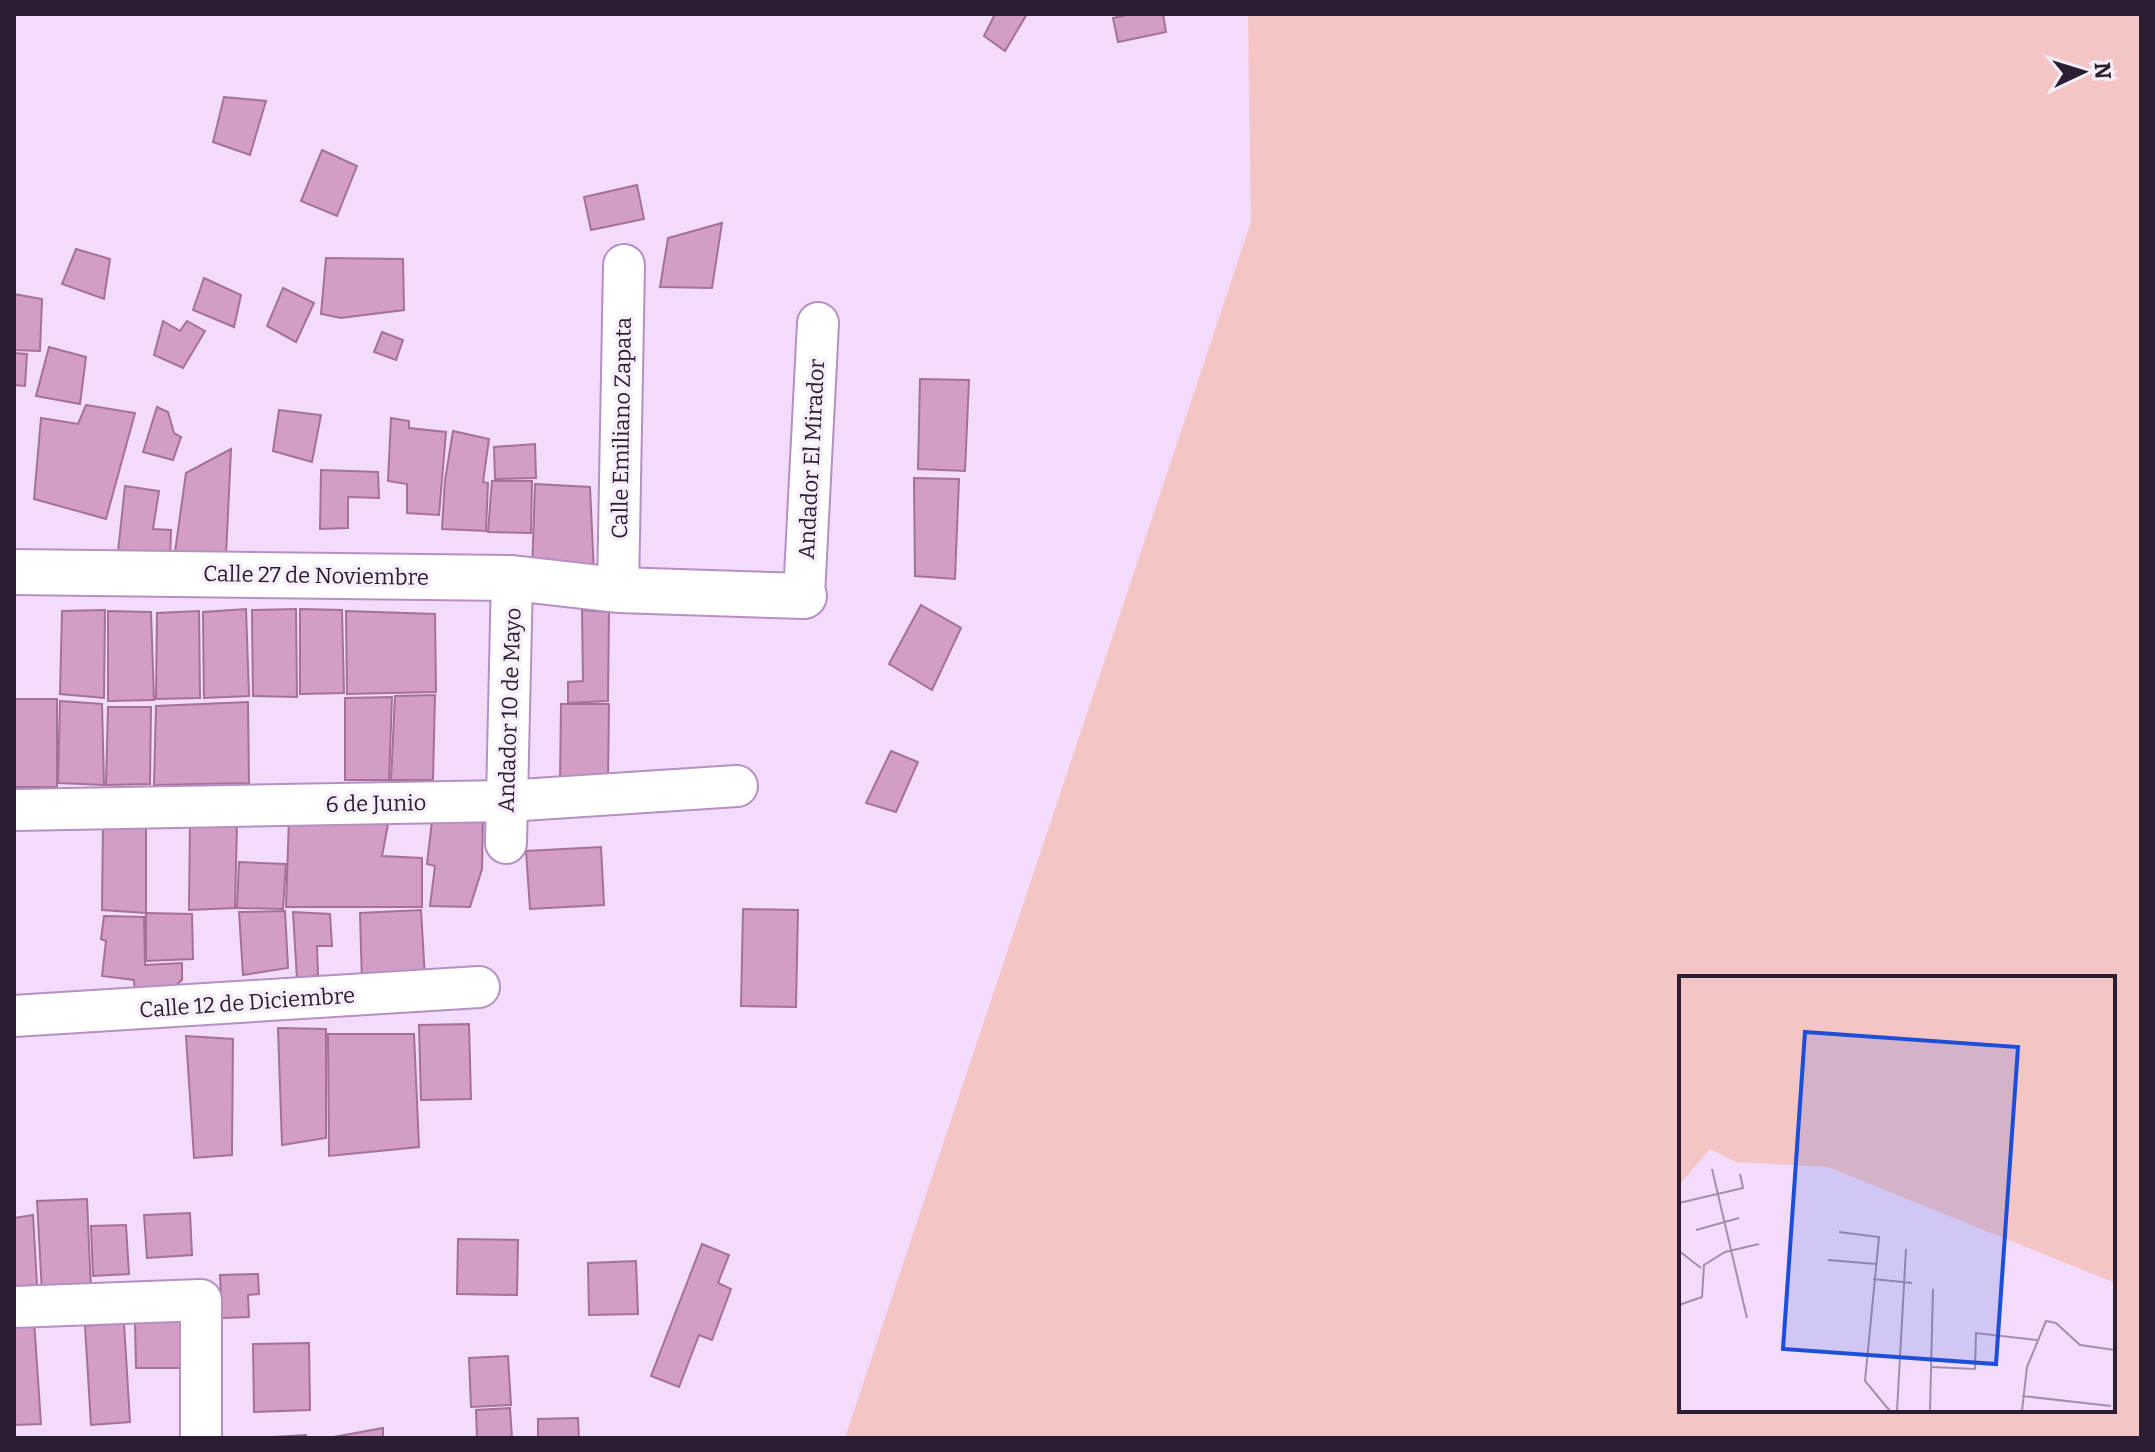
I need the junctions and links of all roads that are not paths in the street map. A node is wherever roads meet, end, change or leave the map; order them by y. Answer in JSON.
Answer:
{"nodes":[{"id":1,"x":624,"y":265,"type":"dead end"},
{"id":2,"x":818,"y":323,"type":"dead end"},
{"id":3,"x":14,"y":572,"type":"edge"},
{"id":4,"x":512,"y":578,"type":"junction"},
{"id":5,"x":618,"y":590,"type":"junction"},
{"id":6,"x":804,"y":596,"type":"joint"},
{"id":7,"x":737,"y":786,"type":"dead end"},
{"id":8,"x":506,"y":801,"type":"junction"},
{"id":9,"x":14,"y":810,"type":"edge"},
{"id":10,"x":506,"y":843,"type":"dead end"},
{"id":11,"x":479,"y":987,"type":"dead end"},
{"id":12,"x":14,"y":1016,"type":"edge"},
{"id":13,"x":14,"y":1307,"type":"edge"},
{"id":14,"x":201,"y":1438,"type":"edge"}],
"edges":[{"from":1,"to":5,"type":"street","name":"Calle Emiliano Zapata"},
{"from":2,"to":6,"type":"street","name":"Andador El Mirador"},
{"from":3,"to":4,"type":"street","name":"Calle 27 de Noviembre"},
{"from":4,"to":5,"type":"street","name":"Calle 27 de Noviembre"},
{"from":4,"to":8,"type":"street","name":"Andador 10 de Mayo"},
{"from":5,"to":6,"type":"street","name":"Calle 27 de Noviembre"},
{"from":7,"to":8,"type":"street","name":"6 de Junio"},
{"from":8,"to":9,"type":"street","name":"6 de Junio"},
{"from":8,"to":10,"type":"street","name":"Andador 10 de Mayo"},
{"from":11,"to":12,"type":"street","name":"Calle 12 de Diciembre"},
{"from":13,"to":14,"type":"street"}]}
